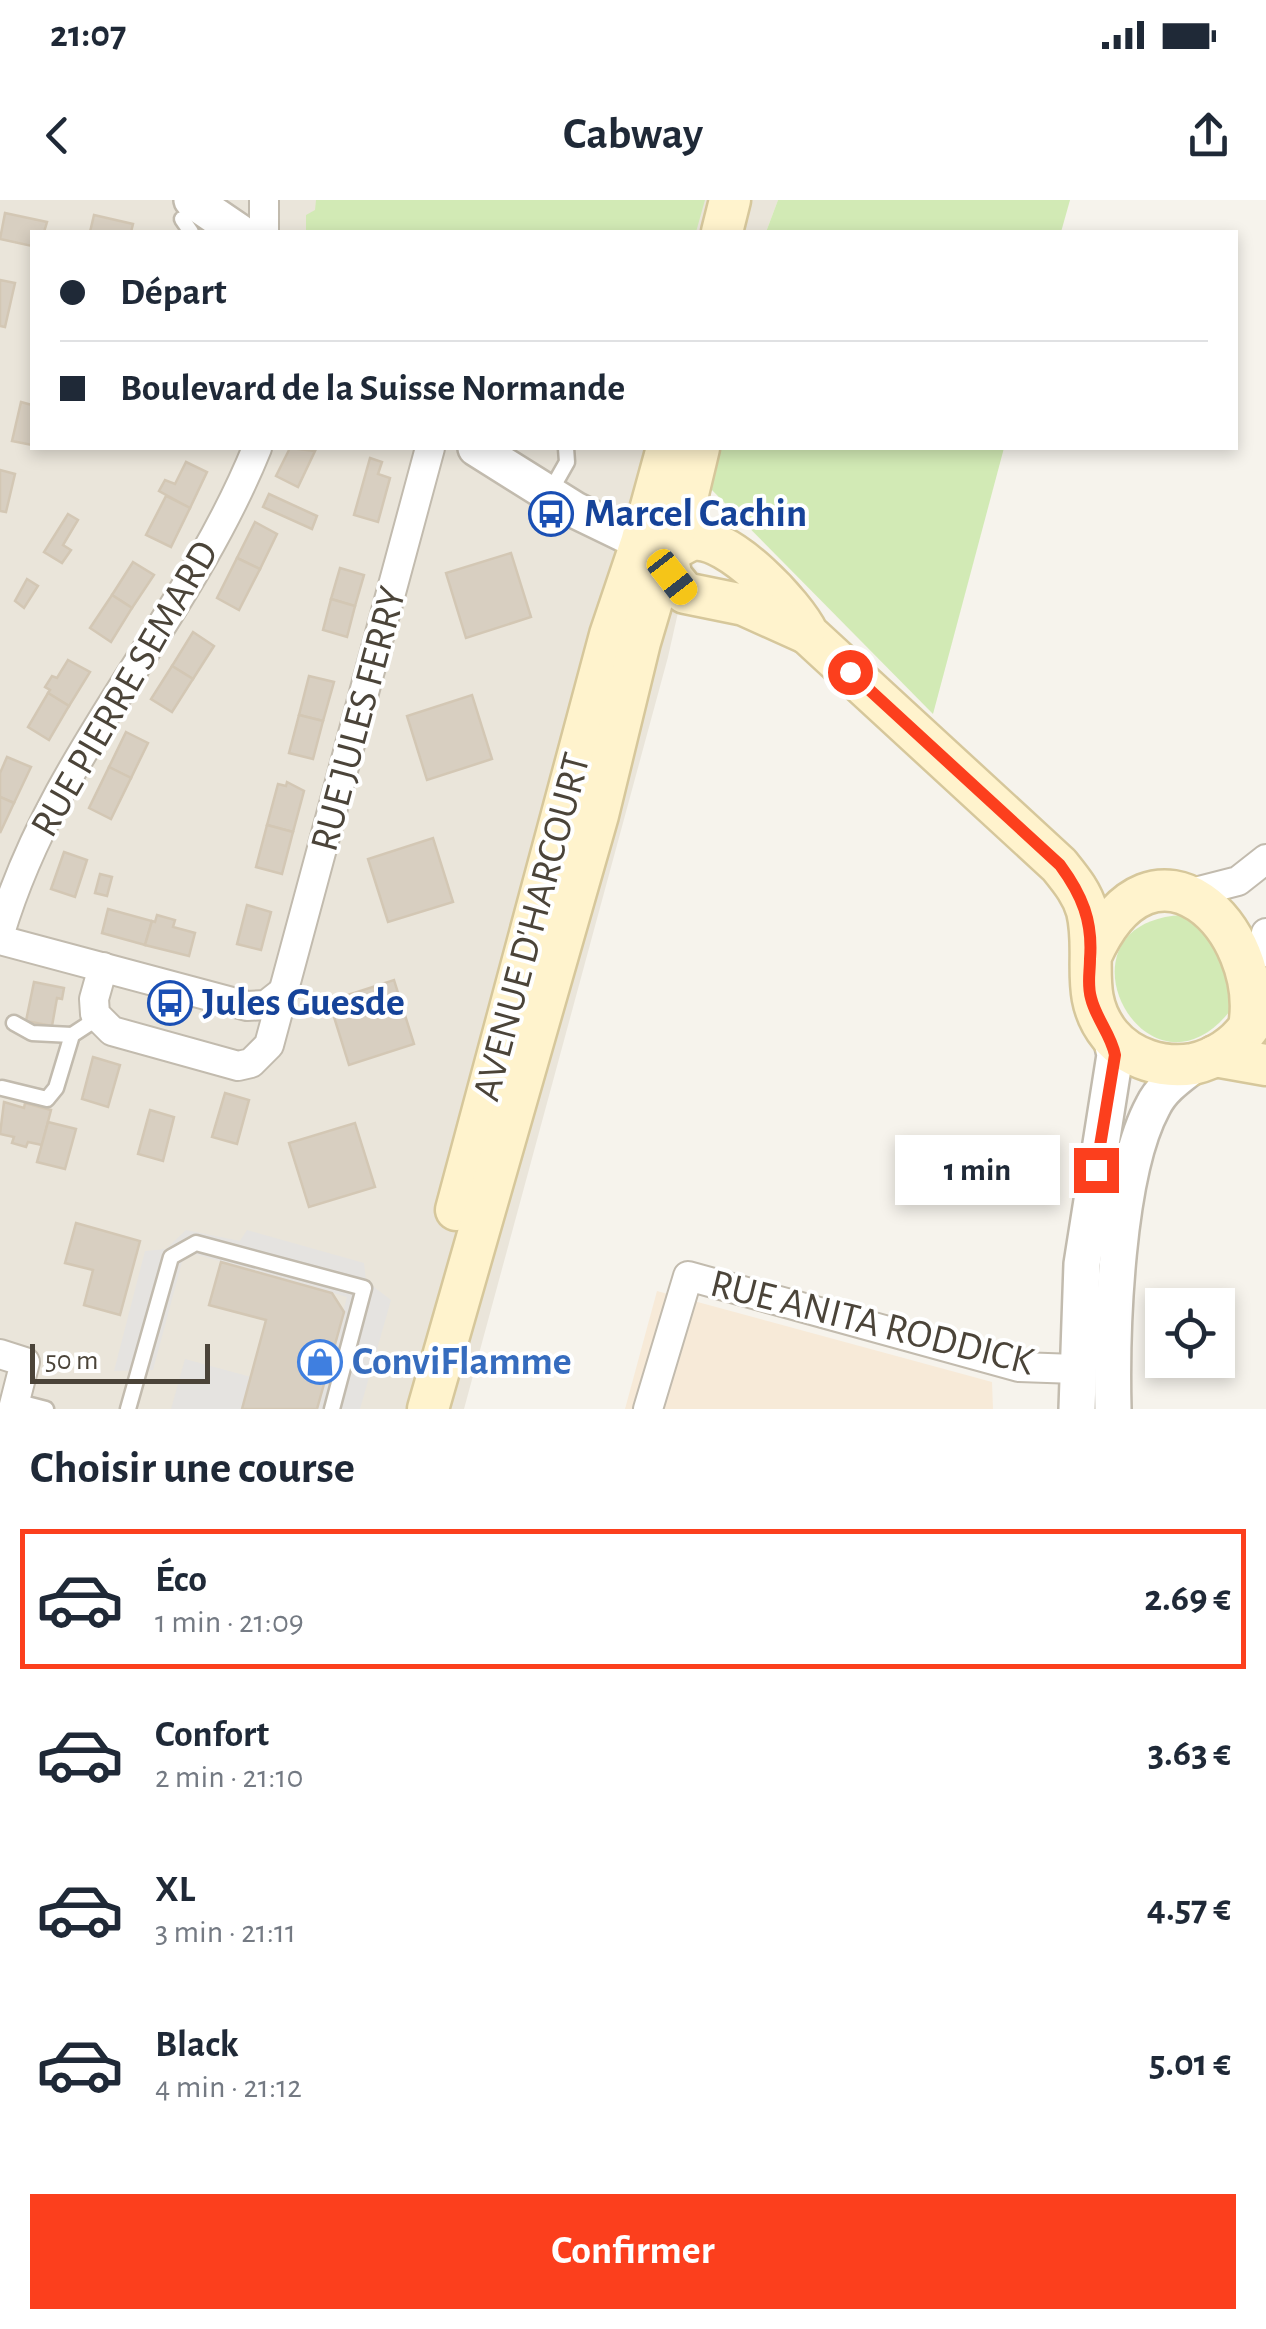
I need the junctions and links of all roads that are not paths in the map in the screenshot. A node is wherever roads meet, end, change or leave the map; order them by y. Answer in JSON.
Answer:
{"nodes":[{"id":1,"x":264,"y":200,"type":"edge"},
{"id":2,"x":730,"y":200,"type":"edge"},
{"id":3,"x":754,"y":200,"type":"edge"},
{"id":4,"x":187,"y":209,"type":"edge"},
{"id":5,"x":234,"y":230,"type":"edge"},
{"id":6,"x":264,"y":230,"type":"edge"},
{"id":7,"x":722,"y":230,"type":"edge"},
{"id":8,"x":746,"y":230,"type":"edge"},
{"id":9,"x":255,"y":450,"type":"edge"},
{"id":10,"x":429,"y":450,"type":"edge"},
{"id":11,"x":479,"y":450,"type":"edge"},
{"id":12,"x":566,"y":450,"type":"edge"},
{"id":13,"x":667,"y":450,"type":"edge"},
{"id":14,"x":699,"y":450,"type":"edge"},
{"id":15,"x":548,"y":494,"type":"junction"},
{"id":16,"x":654,"y":548,"type":"junction"},
{"id":17,"x":1266,"y":859,"type":"edge"},
{"id":18,"x":1060,"y":865,"type":"junction"},
{"id":19,"x":1195,"y":892,"type":"junction"},
{"id":20,"x":1140,"y":898,"type":"junction"},
{"id":21,"x":0,"y":936,"type":"edge"},
{"id":22,"x":1091,"y":956,"type":"junction"},
{"id":23,"x":103,"y":967,"type":"junction"},
{"id":24,"x":1264,"y":972,"type":"edge"},
{"id":25,"x":285,"y":990,"type":"junction"},
{"id":26,"x":98,"y":1018,"type":"junction"},
{"id":27,"x":14,"y":1022,"type":"dead end"},
{"id":28,"x":72,"y":1034,"type":"junction"},
{"id":29,"x":1111,"y":1037,"type":"junction"},
{"id":30,"x":1206,"y":1060,"type":"junction"},
{"id":31,"x":1266,"y":1064,"type":"edge"},
{"id":32,"x":2,"y":1088,"type":"edge"},
{"id":33,"x":0,"y":1354,"type":"edge"},
{"id":34,"x":1076,"y":1369,"type":"junction"},
{"id":35,"x":14,"y":1405,"type":"edge"},
{"id":36,"x":46,"y":1409,"type":"edge"},
{"id":37,"x":128,"y":1409,"type":"edge"},
{"id":38,"x":332,"y":1409,"type":"edge"},
{"id":39,"x":403,"y":1409,"type":"edge"},
{"id":40,"x":428,"y":1409,"type":"edge"},
{"id":41,"x":648,"y":1409,"type":"edge"},
{"id":42,"x":1078,"y":1409,"type":"edge"},
{"id":43,"x":1113,"y":1409,"type":"edge"}],
"edges":[{"from":1,"to":6,"type":"street"},
{"from":2,"to":7,"type":"main road"},
{"from":3,"to":8,"type":"main road"},
{"from":4,"to":5,"type":"street"},
{"from":9,"to":21,"type":"street","name":"RUE PIERRE SEMARD"},
{"from":10,"to":25,"type":"street","name":"RUE JULES FERRY"},
{"from":11,"to":15,"type":"street"},
{"from":12,"to":15,"type":"lane"},
{"from":13,"to":16,"type":"main road","name":"AVENUE D'HARCOURT"},
{"from":14,"to":16,"type":"main road","name":"AVENUE D'HARCOURT"},
{"from":15,"to":16,"type":"street"},
{"from":16,"to":18,"type":"main road"},
{"from":16,"to":39,"type":"main road","name":"AVENUE D'HARCOURT"},
{"from":16,"to":40,"type":"main road","name":"AVENUE D'HARCOURT"},
{"from":17,"to":19,"type":"street"},
{"from":18,"to":20,"type":"main road"},
{"from":18,"to":22,"type":"main road"},
{"from":19,"to":20,"type":"main road"},
{"from":19,"to":24,"type":"main road"},
{"from":20,"to":22,"type":"main road"},
{"from":21,"to":23,"type":"street"},
{"from":22,"to":29,"type":"main road"},
{"from":23,"to":25,"type":"street"},
{"from":23,"to":26,"type":"street"},
{"from":24,"to":30,"type":"main road"},
{"from":25,"to":26,"type":"street","name":"RUE JULES FERRY"},
{"from":26,"to":28,"type":"lane"},
{"from":27,"to":28,"type":"lane"},
{"from":28,"to":32,"type":"lane"},
{"from":29,"to":30,"type":"main road"},
{"from":29,"to":34,"type":"street"},
{"from":30,"to":31,"type":"main road"},
{"from":30,"to":43,"type":"street"},
{"from":33,"to":35,"type":"street"},
{"from":34,"to":41,"type":"street","name":"RUE ANITA RODDICK"},
{"from":34,"to":42,"type":"street"},
{"from":35,"to":36,"type":"lane"},
{"from":37,"to":38,"type":"lane"}]}
